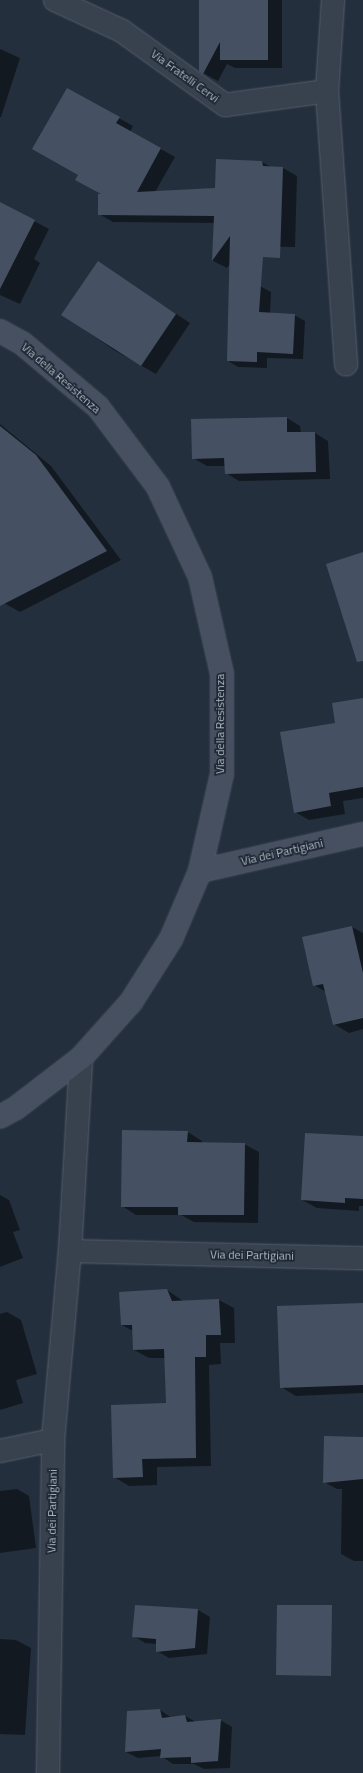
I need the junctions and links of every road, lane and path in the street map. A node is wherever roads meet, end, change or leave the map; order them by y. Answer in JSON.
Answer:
{"nodes":[{"id":1,"x":56,"y":0,"type":"edge"},
{"id":2,"x":333,"y":0,"type":"edge"},
{"id":3,"x":327,"y":91,"type":"junction"},
{"id":4,"x":0,"y":331,"type":"edge"},
{"id":5,"x":346,"y":364,"type":"dead end"},
{"id":6,"x":363,"y":834,"type":"edge"},
{"id":7,"x":200,"y":871,"type":"junction"},
{"id":8,"x":80,"y":1058,"type":"junction"},
{"id":9,"x":0,"y":1117,"type":"edge"},
{"id":10,"x":70,"y":1251,"type":"junction"},
{"id":11,"x":363,"y":1258,"type":"edge"},
{"id":12,"x":53,"y":1440,"type":"junction"},
{"id":13,"x":0,"y":1451,"type":"edge"},
{"id":14,"x":48,"y":1773,"type":"edge"}],
"edges":[{"from":1,"to":3,"type":"street","name":"Via Fratelli Cervi"},
{"from":2,"to":3,"type":"street"},
{"from":3,"to":5,"type":"street"},
{"from":4,"to":7,"type":"street","name":"Via della Resistenza"},
{"from":6,"to":7,"type":"street","name":"Via dei Partigiani"},
{"from":7,"to":8,"type":"street","name":"Via della Resistenza"},
{"from":8,"to":9,"type":"street","name":"Via della Resistenza"},
{"from":8,"to":10,"type":"street","name":"Via dei Partigiani"},
{"from":10,"to":11,"type":"street","name":"Via dei Partigiani"},
{"from":10,"to":12,"type":"street","name":"Via dei Partigiani"},
{"from":12,"to":13,"type":"street"},
{"from":12,"to":14,"type":"street","name":"Via dei Partigiani"}]}
